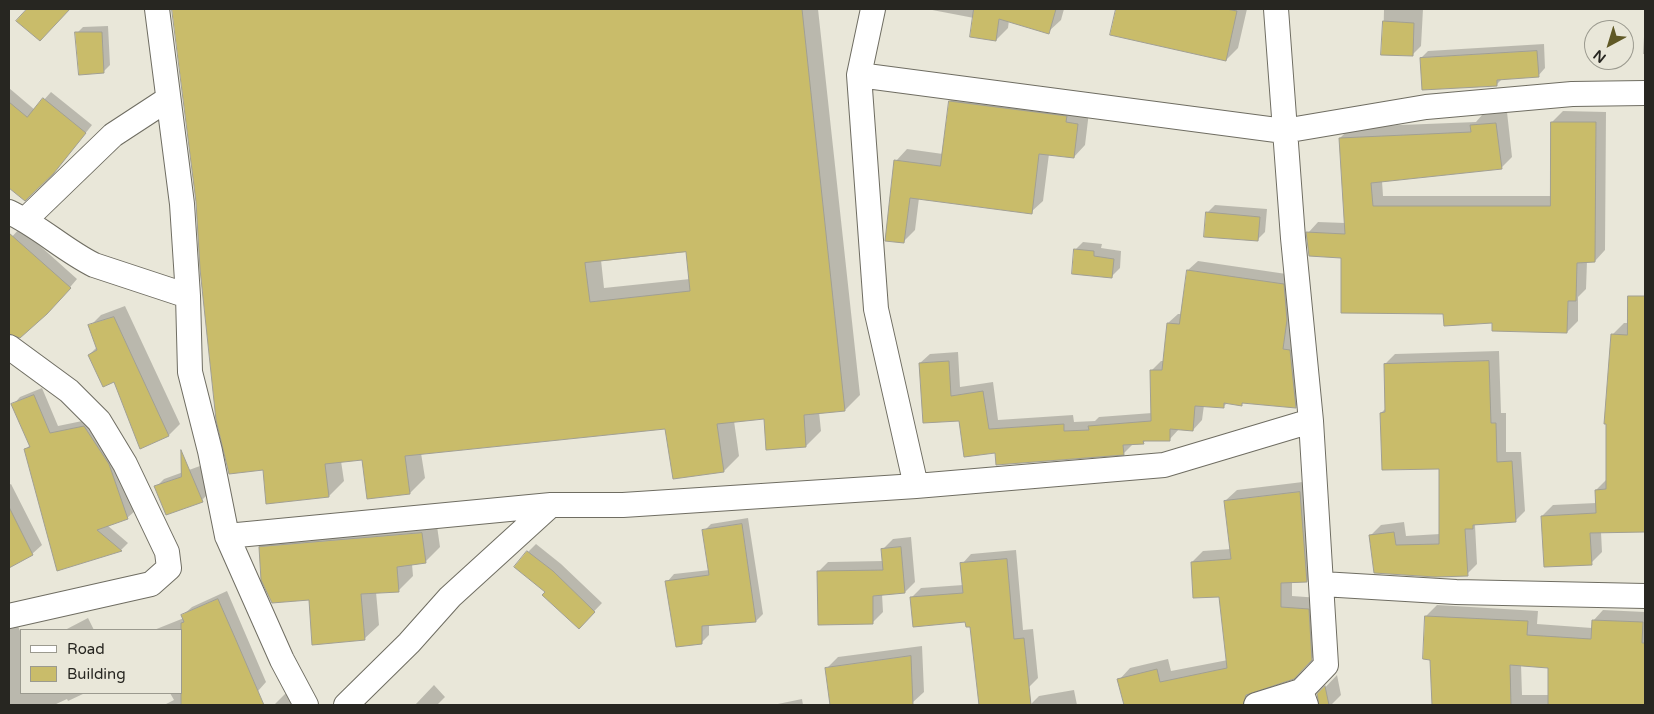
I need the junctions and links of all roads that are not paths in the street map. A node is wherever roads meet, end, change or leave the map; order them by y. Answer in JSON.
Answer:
{"nodes":[{"id":1,"x":157,"y":9,"type":"edge"},
{"id":2,"x":873,"y":9,"type":"edge"},
{"id":3,"x":1276,"y":9,"type":"edge"},
{"id":4,"x":859,"y":74,"type":"junction"},
{"id":5,"x":1645,"y":93,"type":"edge"},
{"id":6,"x":168,"y":99,"type":"junction"},
{"id":7,"x":1284,"y":131,"type":"junction"},
{"id":8,"x":17,"y":215,"type":"edge"},
{"id":9,"x":188,"y":296,"type":"junction"},
{"id":10,"x":11,"y":354,"type":"edge"},
{"id":11,"x":1310,"y":421,"type":"junction"},
{"id":12,"x":916,"y":486,"type":"junction"},
{"id":13,"x":551,"y":504,"type":"junction"},
{"id":14,"x":227,"y":536,"type":"junction"},
{"id":15,"x":1322,"y":584,"type":"junction"},
{"id":16,"x":1645,"y":596,"type":"edge"},
{"id":17,"x":9,"y":616,"type":"edge"},
{"id":18,"x":1303,"y":698,"type":"edge"},
{"id":19,"x":306,"y":705,"type":"edge"},
{"id":20,"x":346,"y":705,"type":"edge"},
{"id":21,"x":1256,"y":705,"type":"edge"}],
"edges":[{"from":1,"to":6,"type":"street"},
{"from":2,"to":4,"type":"street"},
{"from":3,"to":7,"type":"street"},
{"from":4,"to":7,"type":"street"},
{"from":4,"to":12,"type":"street"},
{"from":5,"to":7,"type":"street"},
{"from":6,"to":8,"type":"street"},
{"from":6,"to":9,"type":"street"},
{"from":7,"to":11,"type":"street"},
{"from":8,"to":9,"type":"street"},
{"from":9,"to":14,"type":"street"},
{"from":10,"to":17,"type":"street"},
{"from":11,"to":12,"type":"street"},
{"from":11,"to":15,"type":"street"},
{"from":12,"to":13,"type":"street"},
{"from":13,"to":14,"type":"street"},
{"from":13,"to":20,"type":"street"},
{"from":14,"to":19,"type":"street"},
{"from":15,"to":16,"type":"street"},
{"from":15,"to":18,"type":"street"},
{"from":18,"to":21,"type":"street"}]}
